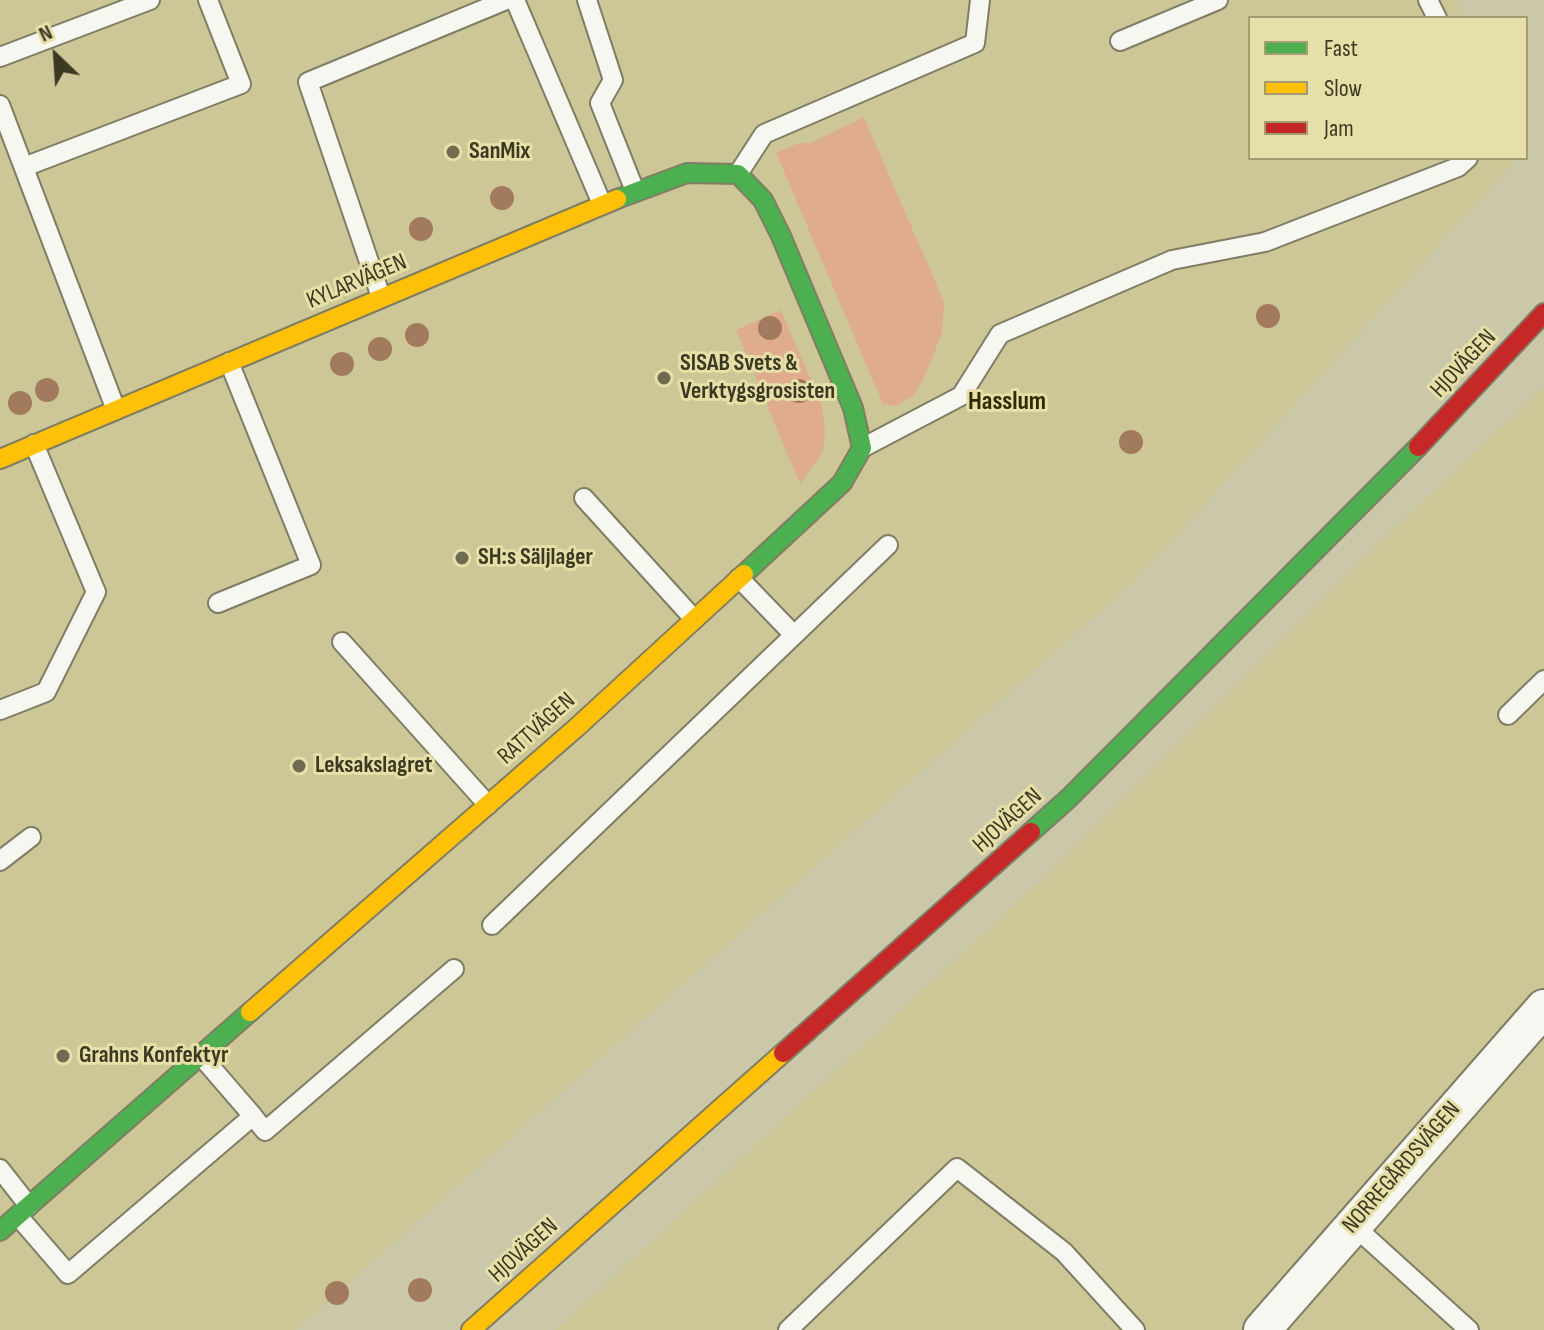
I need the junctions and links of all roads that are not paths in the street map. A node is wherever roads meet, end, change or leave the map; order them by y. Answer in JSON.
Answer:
{"nodes":[{"id":1,"x":150,"y":0,"type":"edge"},
{"id":2,"x":208,"y":0,"type":"edge"},
{"id":3,"x":506,"y":0,"type":"edge"},
{"id":4,"x":515,"y":0,"type":"edge"},
{"id":5,"x":587,"y":0,"type":"edge"},
{"id":6,"x":980,"y":0,"type":"edge"},
{"id":7,"x":1218,"y":0,"type":"edge"},
{"id":8,"x":1120,"y":41,"type":"dead end"},
{"id":9,"x":0,"y":57,"type":"edge"},
{"id":10,"x":0,"y":105,"type":"edge"},
{"id":11,"x":1466,"y":160,"type":"edge"},
{"id":12,"x":24,"y":167,"type":"junction"},
{"id":13,"x":738,"y":174,"type":"junction"},
{"id":14,"x":635,"y":191,"type":"junction"},
{"id":15,"x":602,"y":204,"type":"junction"},
{"id":16,"x":381,"y":297,"type":"junction"},
{"id":17,"x":1544,"y":313,"type":"edge"},
{"id":18,"x":229,"y":362,"type":"junction"},
{"id":19,"x":116,"y":410,"type":"junction"},
{"id":20,"x":34,"y":444,"type":"junction"},
{"id":21,"x":862,"y":448,"type":"junction"},
{"id":22,"x":0,"y":459,"type":"edge"},
{"id":23,"x":584,"y":498,"type":"dead end"},
{"id":24,"x":888,"y":545,"type":"dead end"},
{"id":25,"x":739,"y":578,"type":"junction"},
{"id":26,"x":218,"y":603,"type":"dead end"},
{"id":27,"x":694,"y":619,"type":"junction"},
{"id":28,"x":794,"y":635,"type":"junction"},
{"id":29,"x":342,"y":642,"type":"dead end"},
{"id":30,"x":1544,"y":680,"type":"edge"},
{"id":31,"x":0,"y":710,"type":"edge"},
{"id":32,"x":1508,"y":715,"type":"dead end"},
{"id":33,"x":488,"y":805,"type":"junction"},
{"id":34,"x":31,"y":837,"type":"dead end"},
{"id":35,"x":0,"y":861,"type":"edge"},
{"id":36,"x":492,"y":925,"type":"dead end"},
{"id":37,"x":454,"y":969,"type":"dead end"},
{"id":38,"x":1544,"y":1008,"type":"edge"},
{"id":39,"x":202,"y":1057,"type":"junction"},
{"id":40,"x":253,"y":1116,"type":"junction"},
{"id":41,"x":0,"y":1169,"type":"edge"},
{"id":42,"x":23,"y":1211,"type":"junction"},
{"id":43,"x":1353,"y":1225,"type":"junction"},
{"id":44,"x":0,"y":1231,"type":"edge"},
{"id":45,"x":471,"y":1330,"type":"edge"},
{"id":46,"x":788,"y":1330,"type":"edge"},
{"id":47,"x":1135,"y":1330,"type":"edge"},
{"id":48,"x":1262,"y":1330,"type":"edge"},
{"id":49,"x":1469,"y":1330,"type":"edge"}],
"edges":[{"from":1,"to":9,"type":"lane"},
{"from":2,"to":12,"type":"lane"},
{"from":3,"to":16,"type":"lane"},
{"from":4,"to":15,"type":"lane"},
{"from":5,"to":14,"type":"lane"},
{"from":6,"to":13,"type":"lane"},
{"from":7,"to":8,"type":"lane"},
{"from":10,"to":12,"type":"lane"},
{"from":11,"to":21,"type":"lane"},
{"from":12,"to":19,"type":"lane"},
{"from":13,"to":14,"type":"street","name":"KYLARVÄGEN"},
{"from":13,"to":21,"type":"street"},
{"from":14,"to":15,"type":"street","name":"KYLARVÄGEN"},
{"from":15,"to":16,"type":"street","name":"KYLARVÄGEN"},
{"from":16,"to":18,"type":"street","name":"KYLARVÄGEN"},
{"from":17,"to":45,"type":"street","name":"HJOVÄGEN"},
{"from":18,"to":19,"type":"street","name":"KYLARVÄGEN"},
{"from":18,"to":26,"type":"lane"},
{"from":19,"to":20,"type":"street","name":"KYLARVÄGEN"},
{"from":20,"to":22,"type":"street","name":"KYLARVÄGEN"},
{"from":20,"to":31,"type":"lane"},
{"from":21,"to":25,"type":"street","name":"RATTVÄGEN"},
{"from":23,"to":27,"type":"lane"},
{"from":24,"to":28,"type":"lane"},
{"from":25,"to":27,"type":"street","name":"RATTVÄGEN"},
{"from":25,"to":28,"type":"lane"},
{"from":27,"to":33,"type":"street","name":"RATTVÄGEN"},
{"from":28,"to":36,"type":"lane"},
{"from":29,"to":33,"type":"lane"},
{"from":30,"to":32,"type":"lane"},
{"from":33,"to":39,"type":"street","name":"RATTVÄGEN"},
{"from":34,"to":35,"type":"lane"},
{"from":37,"to":40,"type":"lane"},
{"from":38,"to":43,"type":"street","name":"NORREGÅRDSVÄGEN"},
{"from":39,"to":40,"type":"lane"},
{"from":39,"to":42,"type":"street","name":"RATTVÄGEN"},
{"from":40,"to":42,"type":"lane"},
{"from":41,"to":42,"type":"lane"},
{"from":42,"to":44,"type":"street","name":"RATTVÄGEN"},
{"from":43,"to":48,"type":"street","name":"NORREGÅRDSVÄGEN"},
{"from":43,"to":49,"type":"lane"},
{"from":46,"to":47,"type":"lane"}]}
